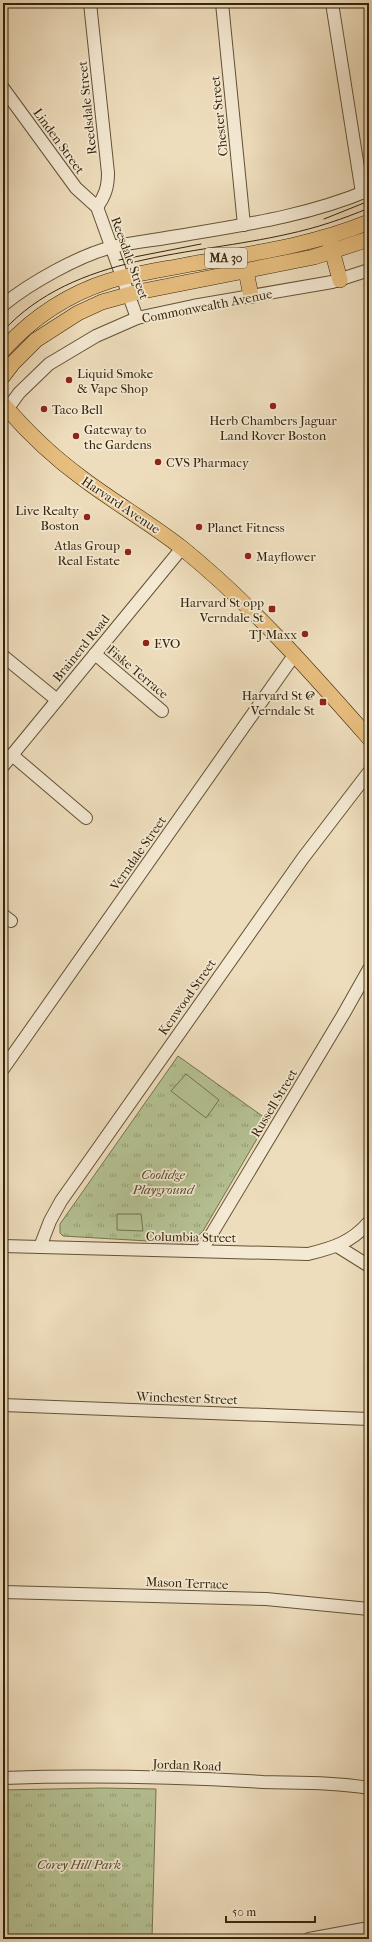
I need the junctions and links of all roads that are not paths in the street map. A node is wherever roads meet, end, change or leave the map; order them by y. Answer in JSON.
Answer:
{"nodes":[{"id":1,"x":90,"y":3,"type":"edge"},
{"id":2,"x":222,"y":3,"type":"edge"},
{"id":3,"x":332,"y":3,"type":"edge"},
{"id":4,"x":3,"y":88,"type":"edge"},
{"id":5,"x":366,"y":192,"type":"edge"},
{"id":6,"x":97,"y":207,"type":"junction"},
{"id":7,"x":369,"y":222,"type":"edge"},
{"id":8,"x":244,"y":225,"type":"junction"},
{"id":9,"x":328,"y":236,"type":"junction"},
{"id":10,"x":369,"y":239,"type":"edge"},
{"id":11,"x":112,"y":247,"type":"junction"},
{"id":12,"x":333,"y":252,"type":"junction"},
{"id":13,"x":369,"y":270,"type":"edge"},
{"id":14,"x":246,"y":271,"type":"junction"},
{"id":15,"x":123,"y":278,"type":"junction"},
{"id":16,"x":340,"y":280,"type":"junction"},
{"id":17,"x":129,"y":294,"type":"junction"},
{"id":18,"x":251,"y":296,"type":"junction"},
{"id":19,"x":3,"y":305,"type":"edge"},
{"id":20,"x":137,"y":318,"type":"junction"},
{"id":21,"x":3,"y":350,"type":"edge"},
{"id":22,"x":3,"y":376,"type":"edge"},
{"id":23,"x":4,"y":409,"type":"edge"},
{"id":24,"x":182,"y":548,"type":"junction"},
{"id":25,"x":95,"y":654,"type":"junction"},
{"id":26,"x":295,"y":654,"type":"junction"},
{"id":27,"x":3,"y":656,"type":"edge"},
{"id":28,"x":57,"y":700,"type":"junction"},
{"id":29,"x":162,"y":711,"type":"dead end"},
{"id":30,"x":369,"y":738,"type":"edge"},
{"id":31,"x":12,"y":755,"type":"junction"},
{"id":32,"x":3,"y":766,"type":"edge"},
{"id":33,"x":369,"y":772,"type":"edge"},
{"id":34,"x":86,"y":818,"type":"dead end"},
{"id":35,"x":369,"y":969,"type":"edge"},
{"id":36,"x":3,"y":1069,"type":"edge"},
{"id":37,"x":369,"y":1222,"type":"edge"},
{"id":38,"x":3,"y":1246,"type":"edge"},
{"id":39,"x":337,"y":1246,"type":"junction"},
{"id":40,"x":40,"y":1247,"type":"junction"},
{"id":41,"x":202,"y":1250,"type":"junction"},
{"id":42,"x":369,"y":1266,"type":"edge"},
{"id":43,"x":3,"y":1405,"type":"edge"},
{"id":44,"x":369,"y":1419,"type":"edge"},
{"id":45,"x":3,"y":1592,"type":"edge"},
{"id":46,"x":369,"y":1609,"type":"edge"},
{"id":47,"x":3,"y":1778,"type":"edge"},
{"id":48,"x":369,"y":1788,"type":"edge"},
{"id":49,"x":369,"y":1928,"type":"edge"},
{"id":50,"x":309,"y":1939,"type":"edge"}],
"edges":[{"from":1,"to":6,"type":"street","name":"Reedsdale Street"},
{"from":2,"to":8,"type":"street","name":"Chester Street"},
{"from":3,"to":5,"type":"street"},
{"from":4,"to":6,"type":"street","name":"Linden Street"},
{"from":5,"to":8,"type":"street"},
{"from":6,"to":11,"type":"street","name":"Reesdale Street"},
{"from":7,"to":9,"type":"main road","number":"MA 30"},
{"from":8,"to":11,"type":"street"},
{"from":9,"to":12,"type":"main road"},
{"from":9,"to":15,"type":"main road","number":"MA 30"},
{"from":10,"to":12,"type":"main road","name":"Commonwealth Avenue","number":"MA 30"},
{"from":11,"to":15,"type":"street","name":"Reesdale Street"},
{"from":11,"to":19,"type":"street"},
{"from":12,"to":14,"type":"main road","name":"Commonwealth Avenue","number":"MA 30"},
{"from":12,"to":16,"type":"main road"},
{"from":13,"to":16,"type":"street","name":"Commonwealth Avenue"},
{"from":14,"to":17,"type":"main road","name":"Commonwealth Avenue","number":"MA 30"},
{"from":14,"to":18,"type":"main road"},
{"from":15,"to":17,"type":"street","name":"Reesdale Street"},
{"from":15,"to":21,"type":"main road","number":"MA 30"},
{"from":16,"to":18,"type":"street","name":"Commonwealth Avenue"},
{"from":17,"to":20,"type":"street","name":"Reesdale Street"},
{"from":17,"to":22,"type":"main road","name":"Commonwealth Avenue","number":"MA 30"},
{"from":18,"to":20,"type":"street","name":"Commonwealth Avenue"},
{"from":20,"to":23,"type":"street","name":"Commonwealth Avenue"},
{"from":23,"to":24,"type":"main road","name":"Harvard Avenue"},
{"from":24,"to":25,"type":"street","name":"Brainerd Road"},
{"from":24,"to":26,"type":"main road","name":"Harvard Avenue"},
{"from":25,"to":28,"type":"street","name":"Brainerd Road"},
{"from":25,"to":29,"type":"street","name":"Fiske Terrace"},
{"from":26,"to":30,"type":"main road","name":"Harvard Avenue"},
{"from":26,"to":36,"type":"street","name":"Verndale Street"},
{"from":27,"to":28,"type":"street"},
{"from":28,"to":31,"type":"street","name":"Brainerd Road"},
{"from":31,"to":32,"type":"street","name":"Brainerd Road"},
{"from":31,"to":34,"type":"street"},
{"from":33,"to":40,"type":"street","name":"Kenwood Street"},
{"from":35,"to":41,"type":"street","name":"Russell Street"},
{"from":37,"to":39,"type":"street","name":"Columbia Street"},
{"from":38,"to":40,"type":"street","name":"Columbia Street"},
{"from":39,"to":41,"type":"street","name":"Columbia Street"},
{"from":39,"to":42,"type":"street"},
{"from":40,"to":41,"type":"street","name":"Columbia Street"},
{"from":43,"to":44,"type":"street","name":"Winchester Street"},
{"from":45,"to":46,"type":"street","name":"Mason Terrace"},
{"from":47,"to":48,"type":"street","name":"Jordan Road"},
{"from":49,"to":50,"type":"street"}]}
